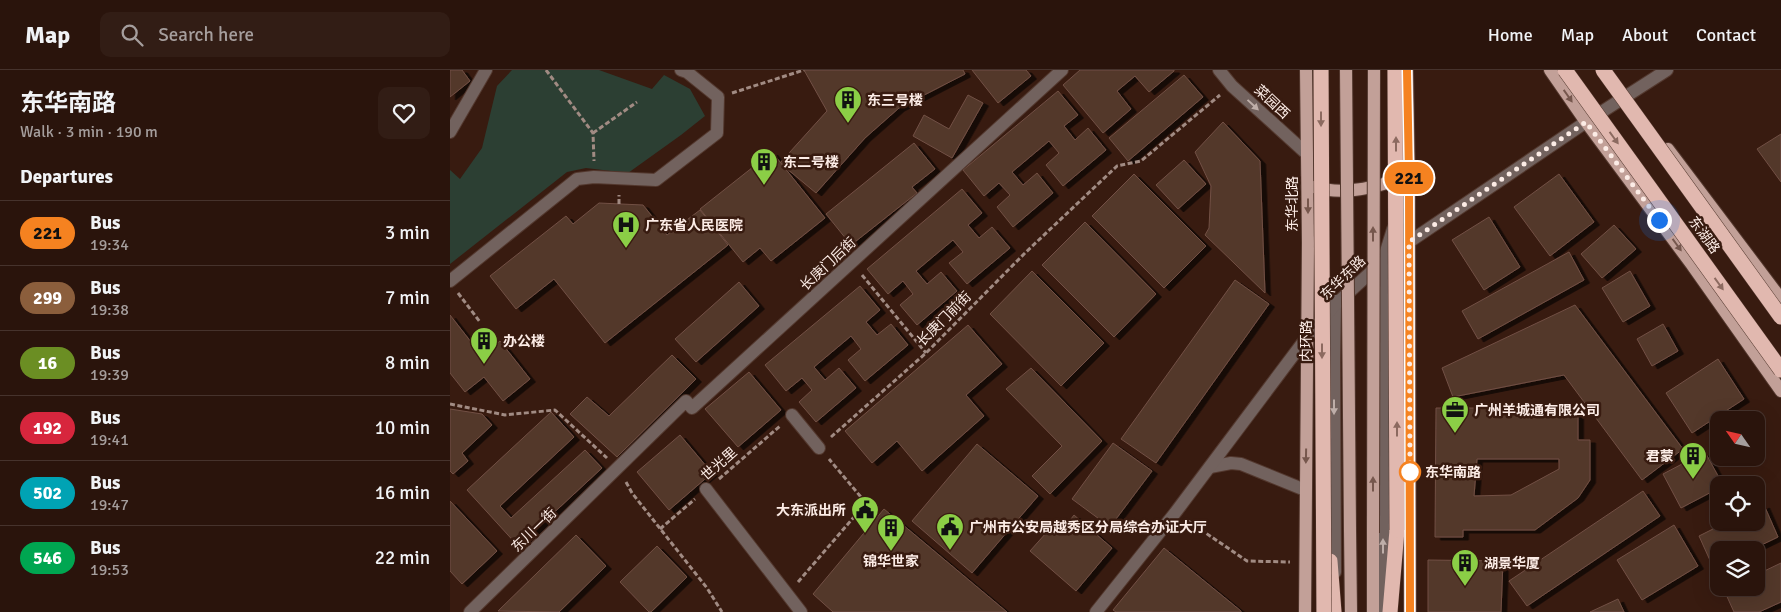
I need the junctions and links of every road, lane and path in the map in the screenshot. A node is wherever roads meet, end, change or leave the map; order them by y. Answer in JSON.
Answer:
{"nodes":[{"id":1,"x":486,"y":70,"type":"edge"},
{"id":2,"x":546,"y":70,"type":"edge"},
{"id":3,"x":681,"y":70,"type":"edge"},
{"id":4,"x":804,"y":70,"type":"edge"},
{"id":5,"x":1062,"y":70,"type":"edge"},
{"id":6,"x":1218,"y":70,"type":"edge"},
{"id":7,"x":1306,"y":70,"type":"edge"},
{"id":8,"x":1321,"y":70,"type":"edge"},
{"id":9,"x":1346,"y":70,"type":"edge"},
{"id":10,"x":1374,"y":70,"type":"edge"},
{"id":11,"x":1395,"y":70,"type":"edge"},
{"id":12,"x":1407,"y":70,"type":"edge"},
{"id":13,"x":1550,"y":70,"type":"edge"},
{"id":14,"x":1566,"y":70,"type":"edge"},
{"id":15,"x":1605,"y":70,"type":"edge"},
{"id":16,"x":1667,"y":70,"type":"edge"},
{"id":17,"x":1232,"y":86,"type":"junction"},
{"id":18,"x":1626,"y":96,"type":"junction"},
{"id":19,"x":718,"y":97,"type":"junction"},
{"id":20,"x":637,"y":102,"type":"dead end"},
{"id":21,"x":1586,"y":122,"type":"junction"},
{"id":22,"x":450,"y":132,"type":"edge"},
{"id":23,"x":594,"y":133,"type":"junction"},
{"id":24,"x":1307,"y":154,"type":"junction"},
{"id":25,"x":1409,"y":176,"type":"junction"},
{"id":26,"x":594,"y":177,"type":"junction"},
{"id":27,"x":1308,"y":183,"type":"junction"},
{"id":28,"x":1409,"y":242,"type":"junction"},
{"id":29,"x":1308,"y":243,"type":"junction"},
{"id":30,"x":1383,"y":261,"type":"junction"},
{"id":31,"x":852,"y":263,"type":"junction"},
{"id":32,"x":453,"y":285,"type":"edge"},
{"id":33,"x":1781,"y":299,"type":"edge"},
{"id":34,"x":1335,"y":305,"type":"junction"},
{"id":35,"x":1781,"y":317,"type":"edge"},
{"id":36,"x":480,"y":322,"type":"dead end"},
{"id":37,"x":1307,"y":337,"type":"junction"},
{"id":38,"x":926,"y":353,"type":"junction"},
{"id":39,"x":1781,"y":370,"type":"edge"},
{"id":40,"x":1781,"y":391,"type":"edge"},
{"id":41,"x":792,"y":416,"type":"joint"},
{"id":42,"x":819,"y":448,"type":"junction"},
{"id":43,"x":1210,"y":466,"type":"junction"},
{"id":44,"x":619,"y":469,"type":"joint"},
{"id":45,"x":706,"y":489,"type":"junction"},
{"id":46,"x":1305,"y":490,"type":"junction"},
{"id":47,"x":1323,"y":495,"type":"junction"},
{"id":48,"x":1175,"y":512,"type":"junction"},
{"id":49,"x":660,"y":529,"type":"dead end"},
{"id":50,"x":1397,"y":530,"type":"junction"},
{"id":51,"x":1305,"y":562,"type":"junction"},
{"id":52,"x":787,"y":594,"type":"junction"},
{"id":53,"x":470,"y":612,"type":"edge"},
{"id":54,"x":801,"y":612,"type":"edge"},
{"id":55,"x":1096,"y":612,"type":"edge"},
{"id":56,"x":1306,"y":612,"type":"edge"},
{"id":57,"x":1324,"y":612,"type":"edge"},
{"id":58,"x":1335,"y":612,"type":"edge"},
{"id":59,"x":1351,"y":612,"type":"edge"},
{"id":60,"x":1373,"y":612,"type":"edge"},
{"id":61,"x":1384,"y":612,"type":"edge"},
{"id":62,"x":1390,"y":612,"type":"edge"},
{"id":63,"x":1398,"y":612,"type":"edge"},
{"id":64,"x":1410,"y":612,"type":"edge"}],
"edges":[{"from":1,"to":22,"type":"street"},
{"from":2,"to":23,"type":"path"},
{"from":3,"to":19,"type":"street"},
{"from":4,"to":19,"type":"path"},
{"from":5,"to":31,"type":"street","name":"长庚门后街"},
{"from":6,"to":17,"type":"street","name":"菜园西"},
{"from":7,"to":24,"type":"main road","name":"东华北路"},
{"from":8,"to":47,"type":"highway","name":"内环路","one_way":true,"bridge":true},
{"from":9,"to":59,"type":"main road","bridge":true},
{"from":60,"to":10,"type":"main road","one_way":true,"bridge":true},
{"from":50,"to":11,"type":"highway","one_way":true,"bridge":true},
{"from":12,"to":25,"type":"main road"},
{"from":13,"to":21,"type":"main road","one_way":true},
{"from":14,"to":39,"type":"highway","name":"东湖路","one_way":true,"bridge":true},
{"from":15,"to":18,"type":"main road"},
{"from":15,"to":35,"type":"highway","name":"东湖路","bridge":true},
{"from":16,"to":18,"type":"street","name":"东华东路"},
{"from":17,"to":24,"type":"street","name":"菜园西","one_way":true},
{"from":17,"to":38,"type":"path","name":"长庚门前街"},
{"from":18,"to":21,"type":"street","name":"东华东路"},
{"from":18,"to":33,"type":"main road"},
{"from":19,"to":26,"type":"street"},
{"from":20,"to":23,"type":"path"},
{"from":21,"to":28,"type":"street","name":"东华东路"},
{"from":21,"to":40,"type":"main road","one_way":true},
{"from":23,"to":26,"type":"path"},
{"from":24,"to":27,"type":"main road","name":"东华北路"},
{"from":25,"to":27,"type":"main road"},
{"from":25,"to":28,"type":"main road"},
{"from":25,"to":30,"type":"street"},
{"from":26,"to":32,"type":"street"},
{"from":27,"to":29,"type":"main road","name":"东华北路","one_way":true},
{"from":28,"to":30,"type":"street","name":"东华东路"},
{"from":28,"to":64,"type":"main road"},
{"from":29,"to":34,"type":"street"},
{"from":29,"to":37,"type":"main road","name":"东华北路"},
{"from":30,"to":34,"type":"street","name":"东华东路"},
{"from":61,"to":30,"type":"street","one_way":true},
{"from":31,"to":38,"type":"path"},
{"from":31,"to":44,"type":"street","name":"长庚门后街"},
{"from":32,"to":36,"type":"path"},
{"from":34,"to":37,"type":"street","name":"东华东路"},
{"from":34,"to":58,"type":"street","one_way":true},
{"from":37,"to":43,"type":"street","name":"东华东路"},
{"from":37,"to":46,"type":"main road","one_way":true},
{"from":38,"to":42,"type":"path","name":"长庚门前街"},
{"from":41,"to":42,"type":"street"},
{"from":41,"to":45,"type":"path","name":"世光里"},
{"from":42,"to":52,"type":"path"},
{"from":43,"to":46,"type":"street"},
{"from":43,"to":48,"type":"street","name":"东华东路"},
{"from":44,"to":53,"type":"street","name":"东川一街"},
{"from":45,"to":49,"type":"path","name":"世光里"},
{"from":45,"to":52,"type":"street"},
{"from":46,"to":51,"type":"main road"},
{"from":47,"to":57,"type":"highway","name":"内环路","bridge":true},
{"from":47,"to":58,"type":"highway","bridge":true},
{"from":48,"to":51,"type":"path"},
{"from":48,"to":55,"type":"street","name":"东华东路"},
{"from":50,"to":62,"type":"highway"},
{"from":50,"to":63,"type":"highway"},
{"from":51,"to":56,"type":"main road"},
{"from":52,"to":54,"type":"street"}]}
